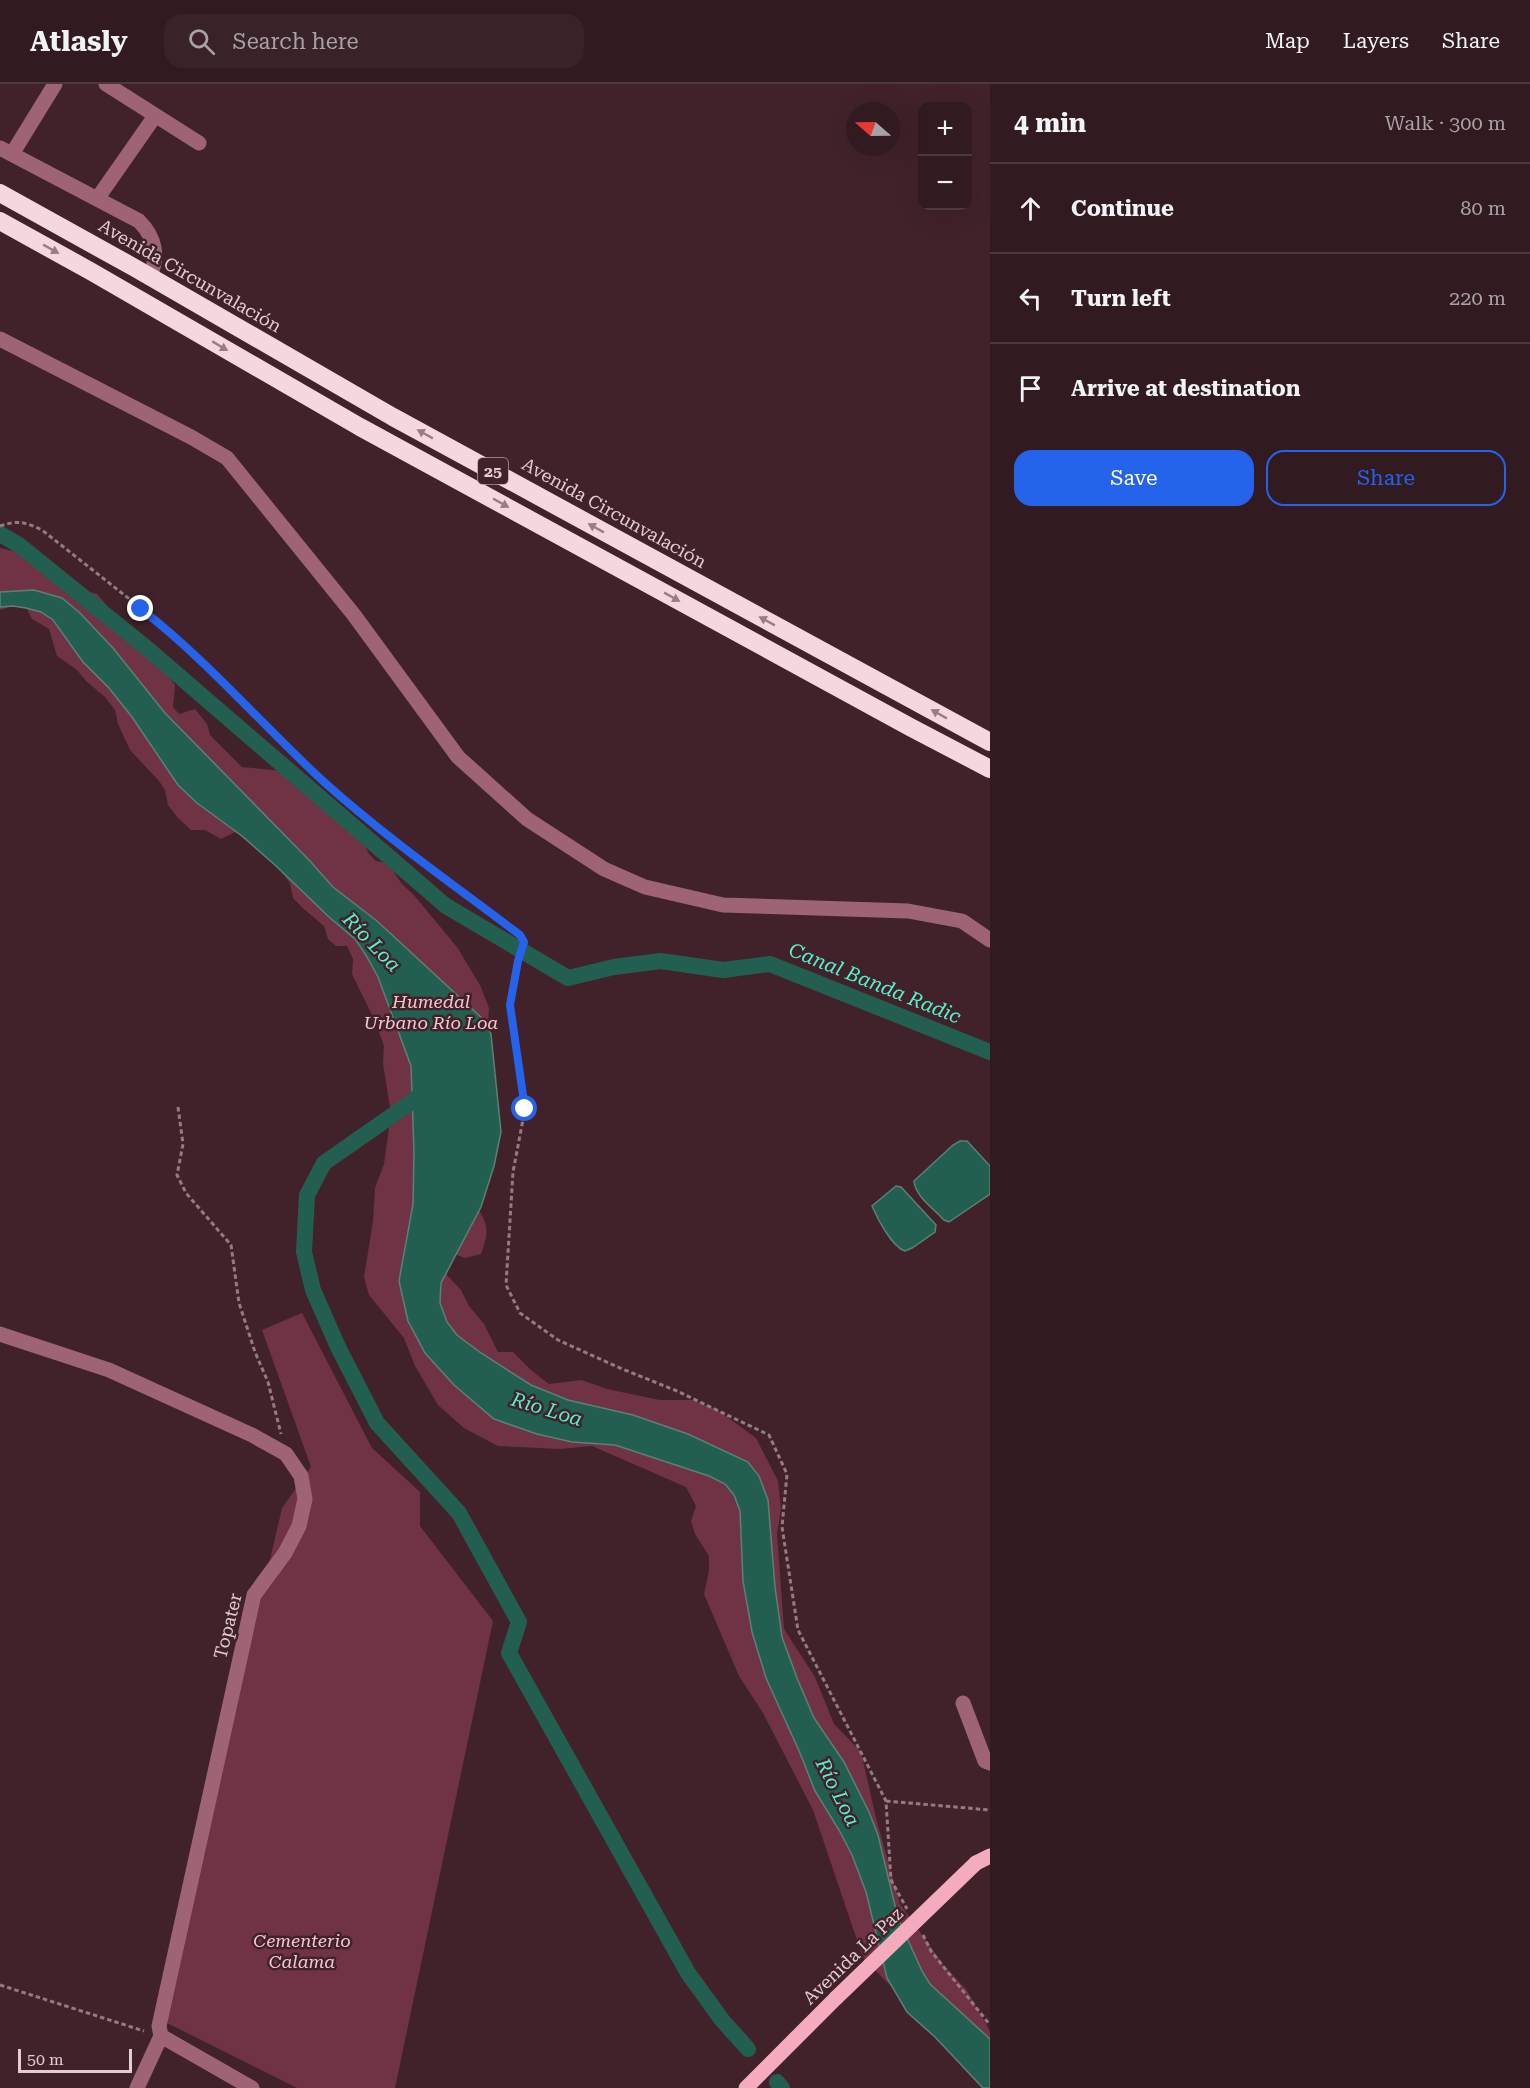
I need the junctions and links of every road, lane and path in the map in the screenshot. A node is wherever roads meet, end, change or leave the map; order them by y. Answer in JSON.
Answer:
{"nodes":[{"id":1,"x":55,"y":84,"type":"edge"},
{"id":2,"x":106,"y":84,"type":"edge"},
{"id":3,"x":155,"y":116,"type":"junction"},
{"id":4,"x":199,"y":144,"type":"dead end"},
{"id":5,"x":6,"y":151,"type":"edge"},
{"id":6,"x":0,"y":193,"type":"edge"},
{"id":7,"x":97,"y":199,"type":"junction"},
{"id":8,"x":0,"y":221,"type":"edge"},
{"id":9,"x":150,"y":276,"type":"junction"},
{"id":10,"x":0,"y":339,"type":"edge"},
{"id":11,"x":0,"y":526,"type":"edge"},
{"id":12,"x":990,"y":742,"type":"edge"},
{"id":13,"x":990,"y":769,"type":"edge"},
{"id":14,"x":990,"y":940,"type":"edge"},
{"id":15,"x":178,"y":1107,"type":"dead end"},
{"id":16,"x":0,"y":1334,"type":"edge"},
{"id":17,"x":286,"y":1454,"type":"junction"},
{"id":18,"x":963,"y":1703,"type":"dead end"},
{"id":19,"x":990,"y":1763,"type":"edge"},
{"id":20,"x":885,"y":1801,"type":"junction"},
{"id":21,"x":990,"y":1810,"type":"edge"},
{"id":22,"x":983,"y":1860,"type":"edge"},
{"id":23,"x":908,"y":1910,"type":"dead end"},
{"id":24,"x":920,"y":1930,"type":"dead end"},
{"id":25,"x":0,"y":1985,"type":"edge"},
{"id":26,"x":990,"y":2025,"type":"edge"},
{"id":27,"x":161,"y":2036,"type":"junction"},
{"id":28,"x":137,"y":2088,"type":"edge"},
{"id":29,"x":252,"y":2088,"type":"edge"},
{"id":30,"x":746,"y":2088,"type":"edge"}],
"edges":[{"from":1,"to":5,"type":"street"},
{"from":2,"to":3,"type":"street"},
{"from":3,"to":4,"type":"street"},
{"from":3,"to":7,"type":"street"},
{"from":5,"to":7,"type":"street"},
{"from":6,"to":9,"type":"highway","name":"Avenida Circunvalación","number":"25"},
{"from":7,"to":9,"type":"street"},
{"from":8,"to":13,"type":"highway","number":"25","one_way":true},
{"from":12,"to":9,"type":"highway","name":"Avenida Circunvalación","number":"25","one_way":true},
{"from":10,"to":14,"type":"street"},
{"from":11,"to":20,"type":"path"},
{"from":15,"to":17,"type":"path"},
{"from":16,"to":17,"type":"street","name":"Topater"},
{"from":17,"to":27,"type":"street","name":"Topater"},
{"from":18,"to":19,"type":"street"},
{"from":20,"to":21,"type":"path"},
{"from":20,"to":23,"type":"path"},
{"from":22,"to":30,"type":"main road","name":"Avenida La Paz","bridge":true},
{"from":24,"to":26,"type":"path"},
{"from":25,"to":27,"type":"path"},
{"from":27,"to":28,"type":"street","name":"Topater"},
{"from":27,"to":29,"type":"street"}]}
